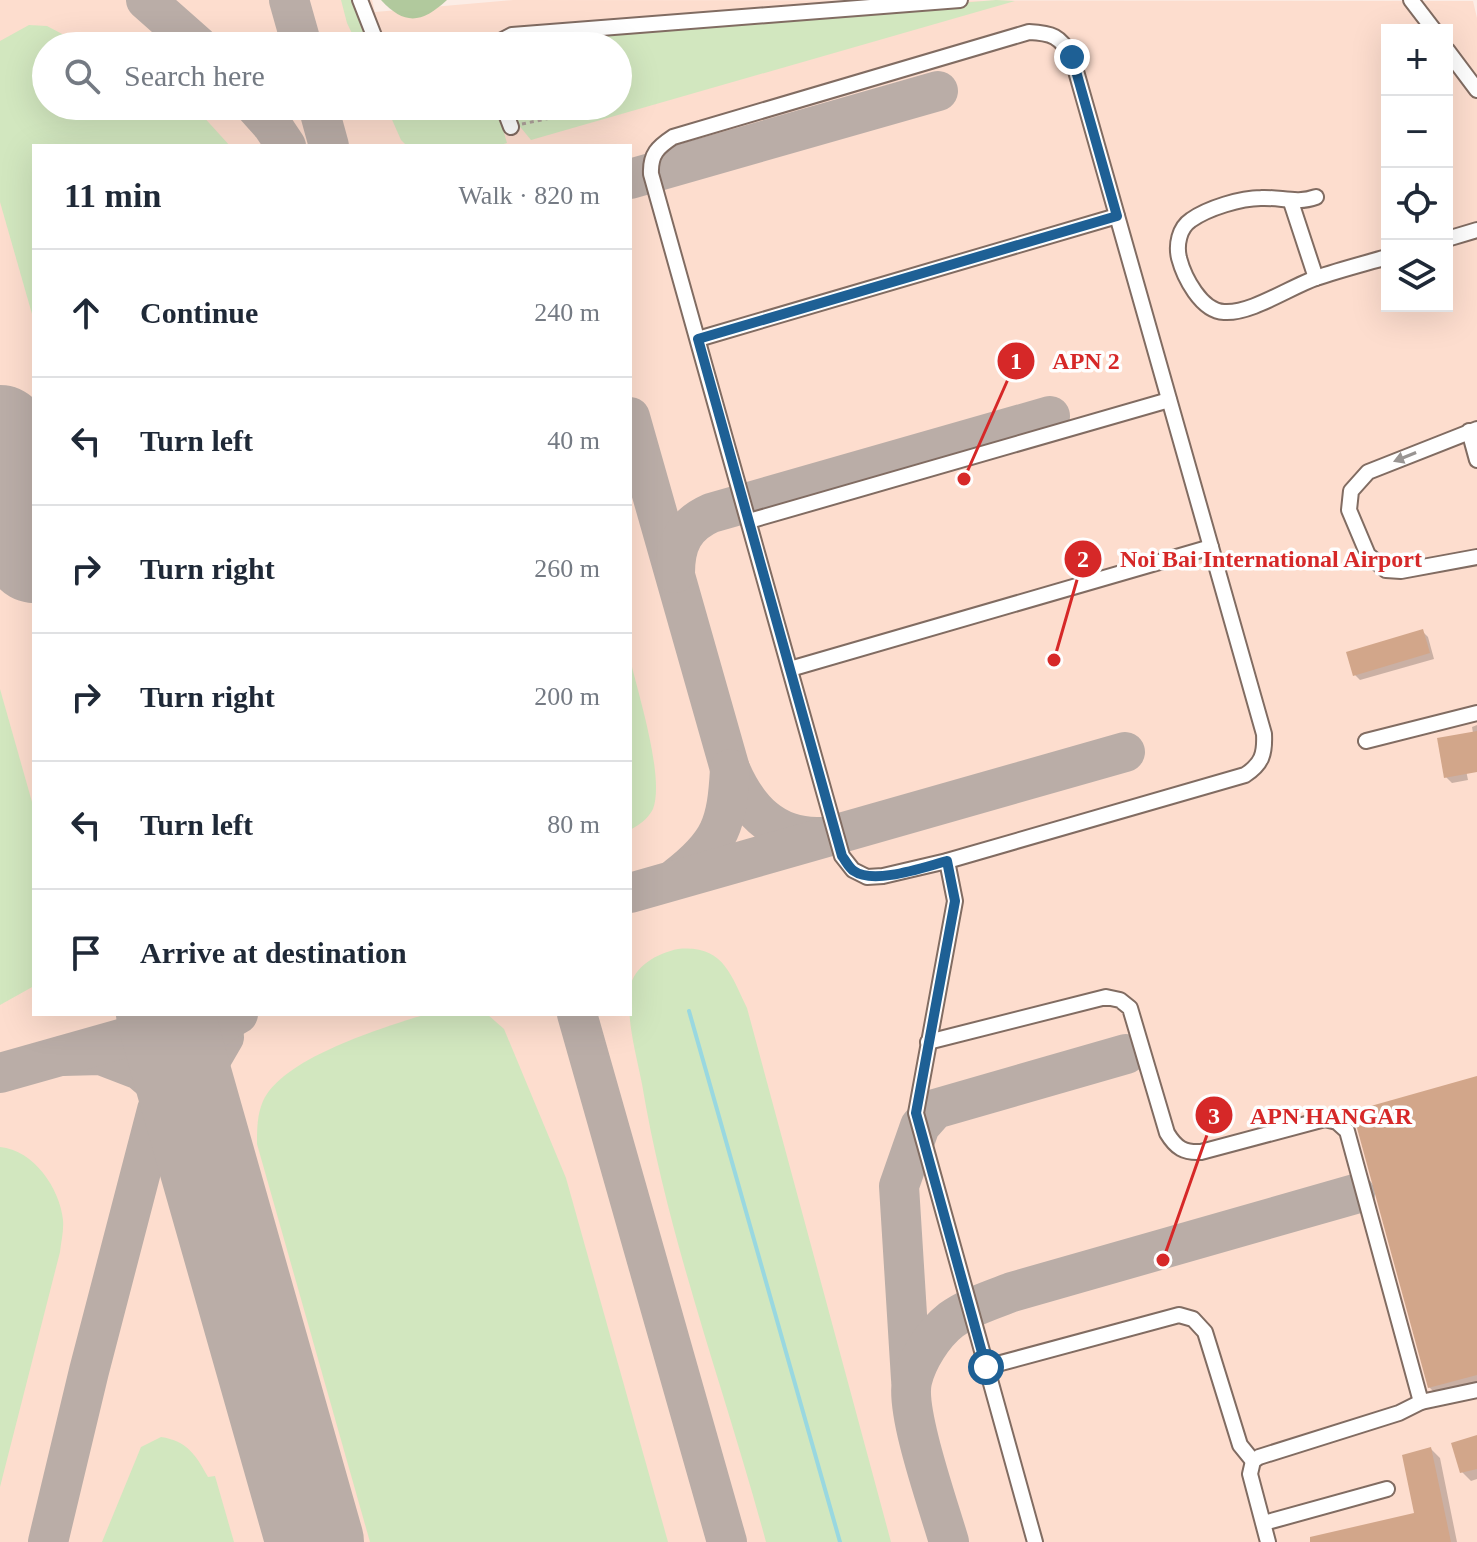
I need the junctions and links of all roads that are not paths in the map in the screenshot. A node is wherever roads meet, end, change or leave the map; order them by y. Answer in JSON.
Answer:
{"nodes":[{"id":1,"x":360,"y":0,"type":"edge"},
{"id":2,"x":960,"y":0,"type":"edge"},
{"id":3,"x":1411,"y":0,"type":"edge"},
{"id":4,"x":1429,"y":24,"type":"edge"},
{"id":5,"x":373,"y":32,"type":"edge"},
{"id":6,"x":550,"y":32,"type":"edge"},
{"id":7,"x":1453,"y":58,"type":"edge"},
{"id":8,"x":1477,"y":90,"type":"edge"},
{"id":9,"x":508,"y":120,"type":"edge"},
{"id":10,"x":511,"y":127,"type":"road end"},
{"id":11,"x":1316,"y":197,"type":"dead end"},
{"id":12,"x":1291,"y":202,"type":"junction"},
{"id":13,"x":1117,"y":216,"type":"junction"},
{"id":14,"x":1477,"y":230,"type":"edge"},
{"id":15,"x":1453,"y":237,"type":"edge"},
{"id":16,"x":1381,"y":259,"type":"edge"},
{"id":17,"x":1316,"y":278,"type":"junction"},
{"id":18,"x":698,"y":339,"type":"junction"},
{"id":19,"x":1169,"y":400,"type":"junction"},
{"id":20,"x":1473,"y":430,"type":"edge"},
{"id":21,"x":1477,"y":460,"type":"edge"},
{"id":22,"x":749,"y":521,"type":"junction"},
{"id":23,"x":1211,"y":547,"type":"junction"},
{"id":24,"x":1477,"y":557,"type":"edge"},
{"id":25,"x":790,"y":669,"type":"junction"},
{"id":26,"x":1477,"y":713,"type":"edge"},
{"id":27,"x":1366,"y":741,"type":"dead end"},
{"id":28,"x":947,"y":861,"type":"junction"},
{"id":29,"x":928,"y":1042,"type":"junction"},
{"id":30,"x":986,"y":1367,"type":"junction"},
{"id":31,"x":1477,"y":1390,"type":"edge"},
{"id":32,"x":1421,"y":1402,"type":"junction"},
{"id":33,"x":1253,"y":1461,"type":"junction"},
{"id":34,"x":1387,"y":1489,"type":"dead end"},
{"id":35,"x":1264,"y":1523,"type":"junction"},
{"id":36,"x":1035,"y":1542,"type":"edge"},
{"id":37,"x":1268,"y":1542,"type":"edge"}],
"edges":[{"from":1,"to":5,"type":"lane"},
{"from":2,"to":6,"type":"lane"},
{"from":3,"to":4,"type":"lane"},
{"from":7,"to":8,"type":"lane"},
{"from":9,"to":10,"type":"lane"},
{"from":11,"to":12,"type":"lane"},
{"from":12,"to":17,"type":"lane"},
{"from":12,"to":17,"type":"lane"},
{"from":13,"to":18,"type":"lane"},
{"from":13,"to":18,"type":"lane"},
{"from":13,"to":19,"type":"lane"},
{"from":14,"to":15,"type":"lane"},
{"from":16,"to":17,"type":"lane"},
{"from":18,"to":22,"type":"lane"},
{"from":19,"to":22,"type":"lane"},
{"from":19,"to":23,"type":"lane"},
{"from":20,"to":21,"type":"lane"},
{"from":20,"to":24,"type":"lane","one_way":true},
{"from":22,"to":25,"type":"lane"},
{"from":23,"to":25,"type":"lane"},
{"from":23,"to":28,"type":"lane"},
{"from":25,"to":28,"type":"lane"},
{"from":26,"to":27,"type":"lane"},
{"from":28,"to":29,"type":"lane"},
{"from":29,"to":30,"type":"lane"},
{"from":29,"to":32,"type":"lane"},
{"from":30,"to":33,"type":"lane"},
{"from":30,"to":36,"type":"lane"},
{"from":31,"to":32,"type":"lane"},
{"from":32,"to":33,"type":"lane"},
{"from":33,"to":35,"type":"lane"},
{"from":34,"to":35,"type":"lane"},
{"from":35,"to":37,"type":"lane"}]}
